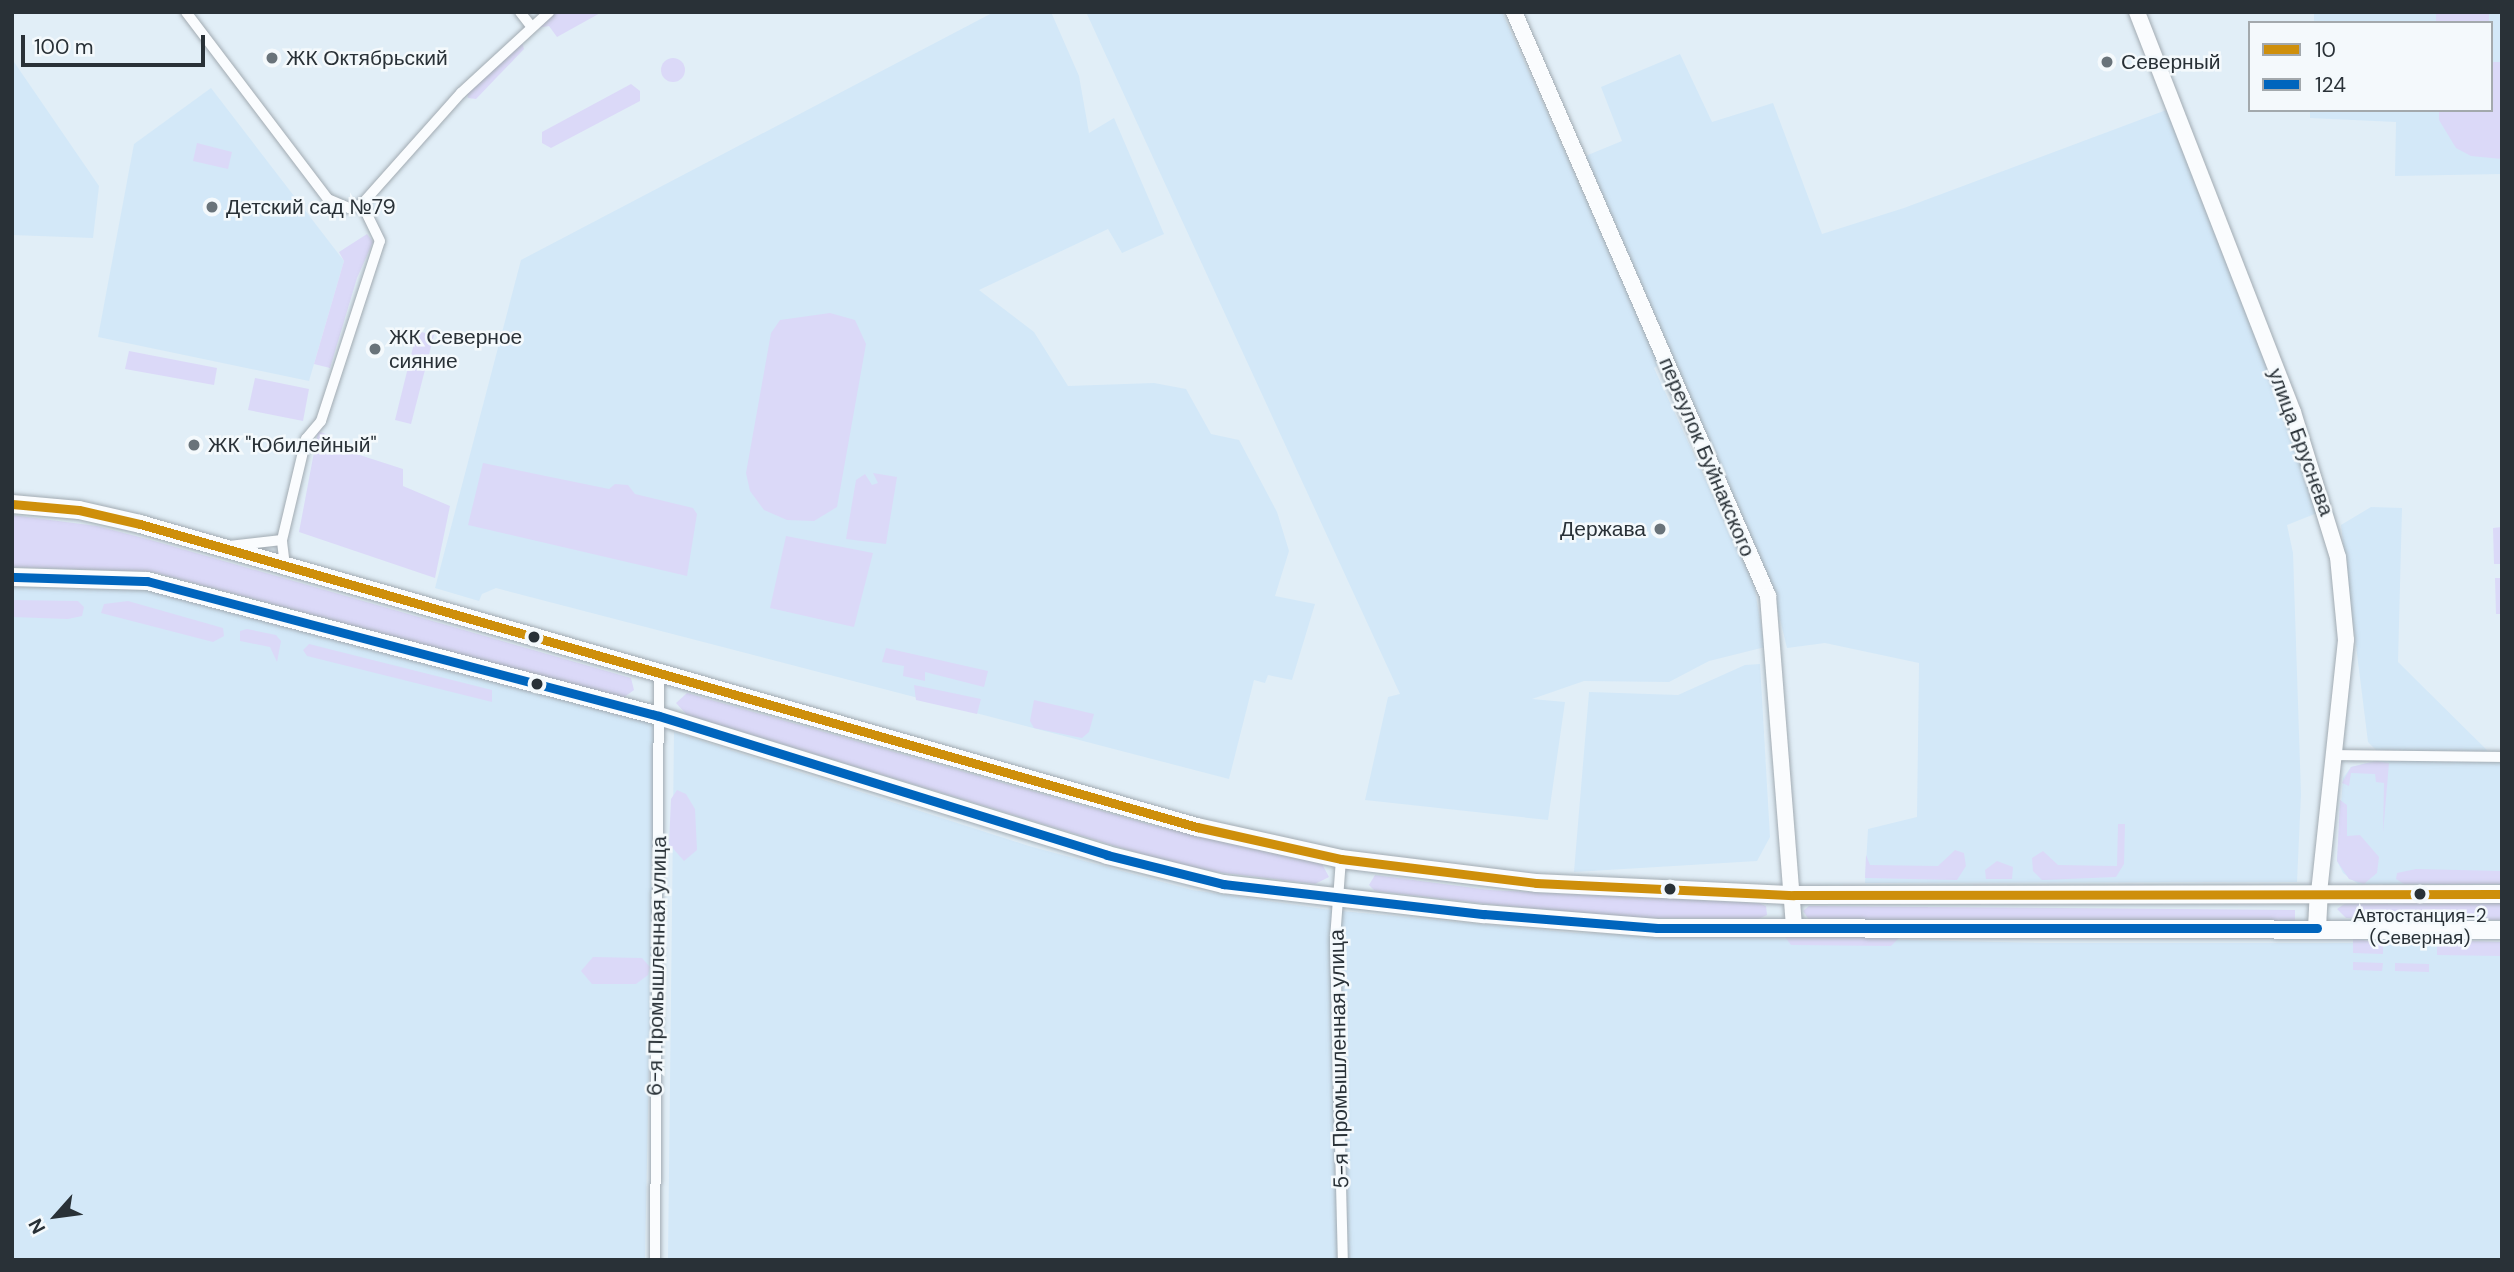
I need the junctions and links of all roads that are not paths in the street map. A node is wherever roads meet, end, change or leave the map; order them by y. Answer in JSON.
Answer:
{"nodes":[{"id":1,"x":186,"y":12,"type":"edge"},
{"id":2,"x":520,"y":12,"type":"edge"},
{"id":3,"x":549,"y":12,"type":"edge"},
{"id":4,"x":1514,"y":12,"type":"edge"},
{"id":5,"x":2137,"y":12,"type":"edge"},
{"id":6,"x":531,"y":26,"type":"junction"},
{"id":7,"x":362,"y":204,"type":"junction"},
{"id":8,"x":12,"y":503,"type":"edge"},
{"id":9,"x":282,"y":540,"type":"junction"},
{"id":10,"x":221,"y":547,"type":"junction"},
{"id":11,"x":285,"y":566,"type":"junction"},
{"id":12,"x":12,"y":578,"type":"edge"},
{"id":13,"x":659,"y":673,"type":"junction"},
{"id":14,"x":659,"y":716,"type":"junction"},
{"id":15,"x":2334,"y":755,"type":"junction"},
{"id":16,"x":2502,"y":757,"type":"edge"},
{"id":17,"x":1341,"y":859,"type":"junction"},
{"id":18,"x":2319,"y":893,"type":"junction"},
{"id":19,"x":2502,"y":894,"type":"edge"},
{"id":20,"x":1794,"y":895,"type":"junction"},
{"id":21,"x":1336,"y":898,"type":"junction"},
{"id":22,"x":1794,"y":928,"type":"junction"},
{"id":23,"x":2317,"y":928,"type":"junction"},
{"id":24,"x":2502,"y":930,"type":"edge"},
{"id":25,"x":655,"y":1260,"type":"edge"},
{"id":26,"x":1343,"y":1260,"type":"edge"}],
"edges":[{"from":1,"to":7,"type":"street"},
{"from":2,"to":6,"type":"street"},
{"from":3,"to":6,"type":"street"},
{"from":4,"to":20,"type":"street","name":"переулок Буйнакского"},
{"from":5,"to":15,"type":"street","name":"улица Бруснева"},
{"from":6,"to":7,"type":"street"},
{"from":7,"to":9,"type":"street"},
{"from":8,"to":10,"type":"main road"},
{"from":9,"to":10,"type":"street"},
{"from":9,"to":11,"type":"street"},
{"from":10,"to":11,"type":"main road"},
{"from":11,"to":13,"type":"main road"},
{"from":12,"to":14,"type":"main road"},
{"from":13,"to":14,"type":"street","name":"6-я Промышленная улица"},
{"from":13,"to":17,"type":"main road"},
{"from":14,"to":21,"type":"main road"},
{"from":14,"to":25,"type":"street","name":"6-я Промышленная улица"},
{"from":15,"to":16,"type":"street"},
{"from":15,"to":18,"type":"street","name":"улица Бруснева"},
{"from":17,"to":20,"type":"main road"},
{"from":17,"to":21,"type":"street","name":"5-я Промышленная улица"},
{"from":18,"to":19,"type":"main road"},
{"from":18,"to":20,"type":"main road"},
{"from":18,"to":23,"type":"main road"},
{"from":20,"to":22,"type":"street","name":"переулок Буйнакского"},
{"from":21,"to":22,"type":"main road"},
{"from":21,"to":26,"type":"street","name":"5-я Промышленная улица"},
{"from":22,"to":23,"type":"main road"},
{"from":23,"to":24,"type":"main road"}]}
